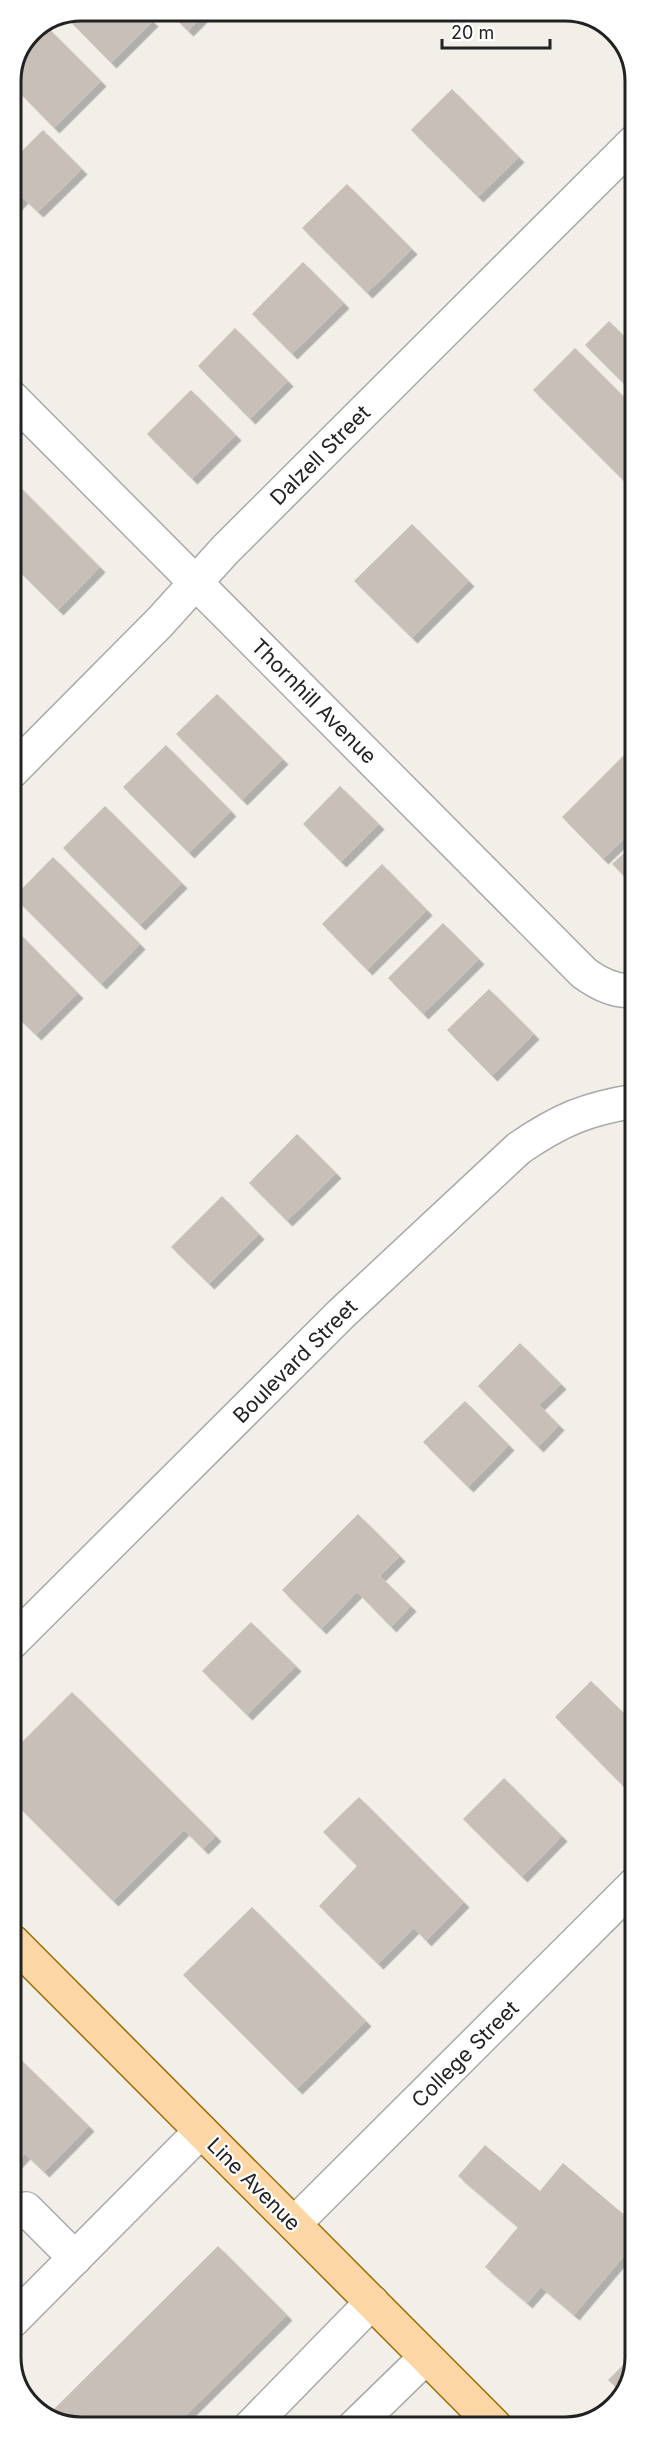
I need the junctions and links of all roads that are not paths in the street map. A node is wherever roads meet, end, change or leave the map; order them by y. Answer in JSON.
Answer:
{"nodes":[{"id":1,"x":625,"y":151,"type":"edge"},
{"id":2,"x":21,"y":407,"type":"edge"},
{"id":3,"x":196,"y":582,"type":"junction"},
{"id":4,"x":21,"y":762,"type":"edge"},
{"id":5,"x":625,"y":990,"type":"edge"},
{"id":6,"x":625,"y":1102,"type":"edge"},
{"id":7,"x":21,"y":1634,"type":"edge"},
{"id":8,"x":625,"y":1894,"type":"edge"},
{"id":9,"x":21,"y":1950,"type":"edge"},
{"id":10,"x":201,"y":2131,"type":"junction"},
{"id":11,"x":21,"y":2211,"type":"edge"},
{"id":12,"x":294,"y":2224,"type":"junction"},
{"id":13,"x":75,"y":2258,"type":"junction"},
{"id":14,"x":372,"y":2302,"type":"junction"},
{"id":15,"x":21,"y":2312,"type":"edge"},
{"id":16,"x":426,"y":2357,"type":"junction"},
{"id":17,"x":260,"y":2417,"type":"edge"},
{"id":18,"x":364,"y":2417,"type":"edge"},
{"id":19,"x":486,"y":2417,"type":"edge"}],
"edges":[{"from":1,"to":3,"type":"street","name":"Dalzell Street"},
{"from":2,"to":3,"type":"street","name":"Thornhill Avenue"},
{"from":3,"to":4,"type":"street","name":"Dalzell Street"},
{"from":3,"to":5,"type":"street","name":"Thornhill Avenue"},
{"from":6,"to":7,"type":"street","name":"Boulevard Street"},
{"from":8,"to":12,"type":"street","name":"College Street"},
{"from":9,"to":10,"type":"main road","name":"Line Avenue"},
{"from":10,"to":12,"type":"main road","name":"Line Avenue"},
{"from":10,"to":13,"type":"street"},
{"from":11,"to":13,"type":"street"},
{"from":12,"to":14,"type":"main road","name":"Line Avenue"},
{"from":13,"to":15,"type":"street"},
{"from":14,"to":16,"type":"main road","name":"Line Avenue"},
{"from":14,"to":17,"type":"street"},
{"from":16,"to":18,"type":"street"},
{"from":16,"to":19,"type":"main road","name":"Line Avenue"}]}
